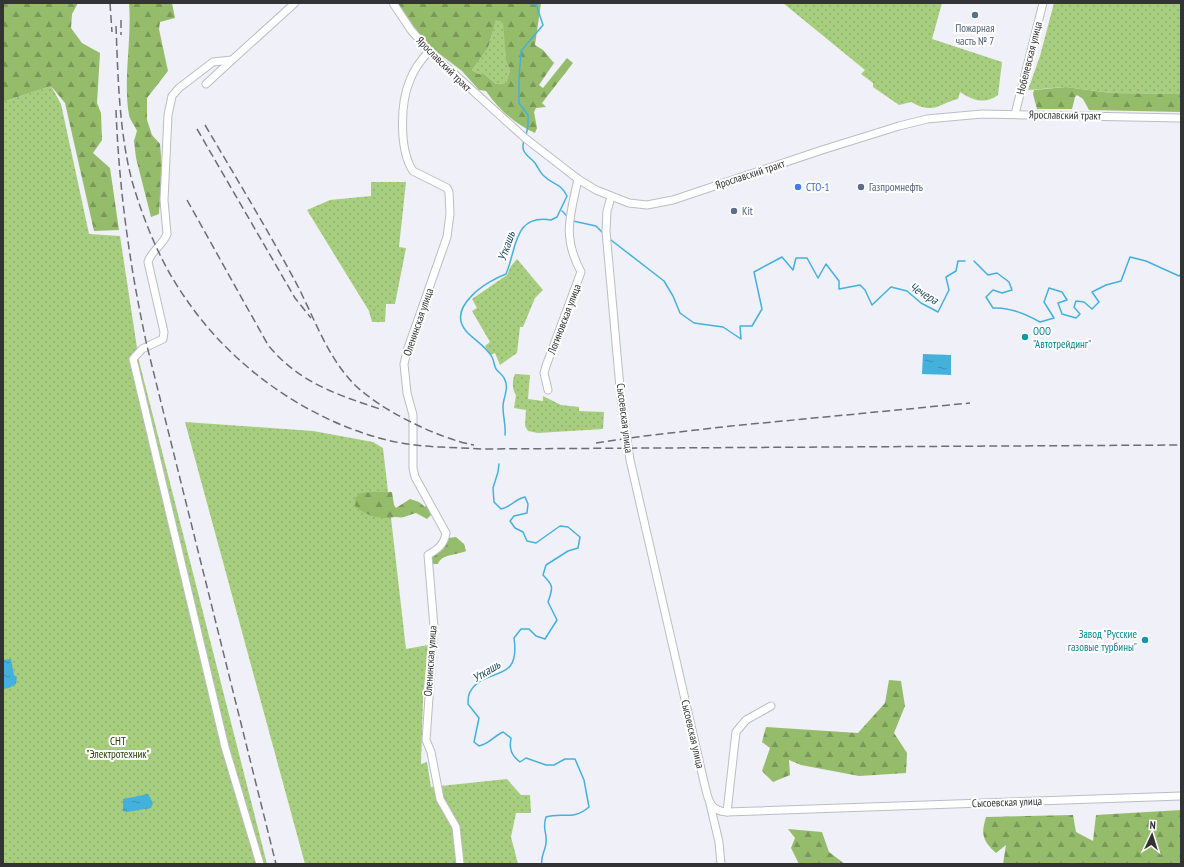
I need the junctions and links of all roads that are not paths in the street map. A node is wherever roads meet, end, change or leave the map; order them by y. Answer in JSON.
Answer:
{"nodes":[{"id":1,"x":294,"y":3,"type":"edge"},
{"id":2,"x":393,"y":3,"type":"edge"},
{"id":3,"x":1044,"y":3,"type":"edge"},
{"id":4,"x":429,"y":51,"type":"junction"},
{"id":5,"x":232,"y":60,"type":"junction"},
{"id":6,"x":206,"y":84,"type":"dead end"},
{"id":7,"x":1015,"y":114,"type":"junction"},
{"id":8,"x":1181,"y":118,"type":"edge"},
{"id":9,"x":578,"y":180,"type":"junction"},
{"id":10,"x":611,"y":198,"type":"junction"},
{"id":11,"x":548,"y":390,"type":"dead end"},
{"id":12,"x":771,"y":706,"type":"dead end"},
{"id":13,"x":1181,"y":796,"type":"edge"},
{"id":14,"x":709,"y":802,"type":"junction"},
{"id":15,"x":724,"y":812,"type":"junction"},
{"id":16,"x":714,"y":825,"type":"junction"},
{"id":17,"x":260,"y":864,"type":"edge"},
{"id":18,"x":460,"y":864,"type":"edge"},
{"id":19,"x":721,"y":864,"type":"edge"}],
"edges":[{"from":1,"to":5,"type":"street"},
{"from":2,"to":4,"type":"street","name":"Ярославский тракт"},
{"from":3,"to":7,"type":"street","name":"Нобелевская улица"},
{"from":4,"to":9,"type":"street","name":"Ярославский тракт"},
{"from":4,"to":18,"type":"street","name":"Оленинская улица"},
{"from":5,"to":6,"type":"street"},
{"from":5,"to":17,"type":"street"},
{"from":7,"to":8,"type":"street","name":"Ярославский тракт"},
{"from":7,"to":10,"type":"street","name":"Ярославский тракт"},
{"from":9,"to":10,"type":"street","name":"Ярославский тракт"},
{"from":9,"to":11,"type":"street","name":"Логиновская улица"},
{"from":10,"to":14,"type":"street","name":"Сысоевская улица"},
{"from":12,"to":15,"type":"street"},
{"from":13,"to":15,"type":"street","name":"Сысоевская улица"},
{"from":14,"to":15,"type":"street"},
{"from":14,"to":16,"type":"street","name":"Сысоевская улица"},
{"from":15,"to":16,"type":"street"},
{"from":16,"to":19,"type":"street","name":"Сысоевская улица"}]}
